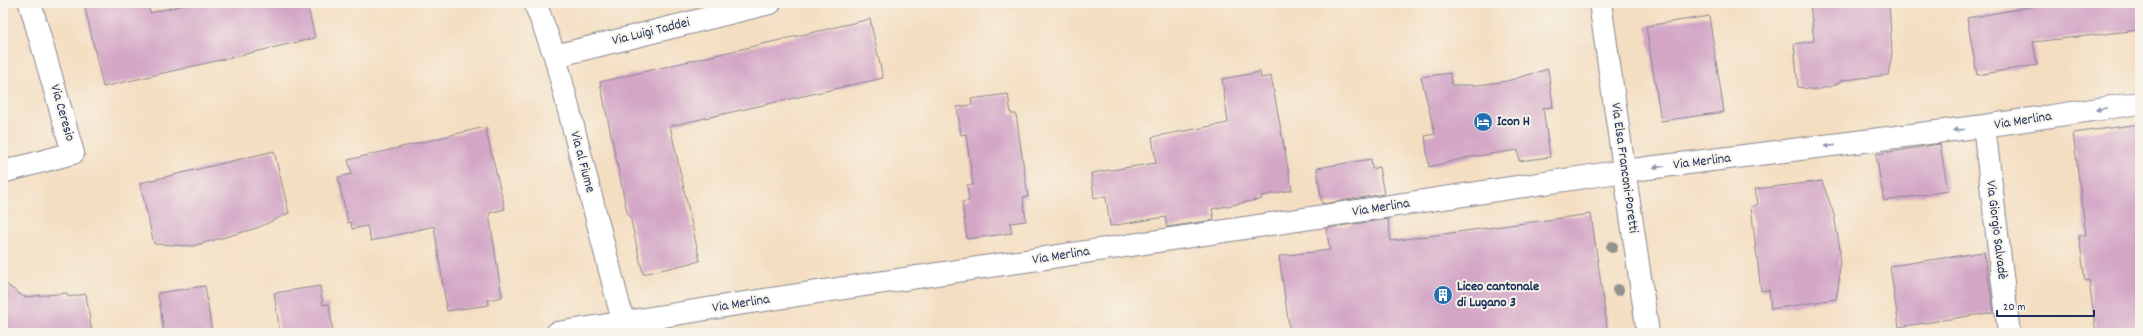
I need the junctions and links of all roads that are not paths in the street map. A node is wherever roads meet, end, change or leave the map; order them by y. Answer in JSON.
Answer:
{"nodes":[{"id":1,"x":30,"y":3,"type":"edge"},
{"id":2,"x":535,"y":3,"type":"edge"},
{"id":3,"x":770,"y":3,"type":"edge"},
{"id":4,"x":1600,"y":3,"type":"edge"},
{"id":5,"x":555,"y":56,"type":"junction"},
{"id":6,"x":2140,"y":103,"type":"edge"},
{"id":7,"x":1984,"y":126,"type":"junction"},
{"id":8,"x":1624,"y":171,"type":"junction"},
{"id":9,"x":3,"y":172,"type":"edge"},
{"id":10,"x":625,"y":327,"type":"edge"},
{"id":11,"x":556,"y":333,"type":"edge"},
{"id":12,"x":1648,"y":333,"type":"edge"},
{"id":13,"x":2009,"y":333,"type":"edge"}],
"edges":[{"from":1,"to":9,"type":"street","name":"Via Ceresio"},
{"from":2,"to":5,"type":"street","name":"Via al Fiume"},
{"from":3,"to":5,"type":"street","name":"Via Luigi Taddei"},
{"from":4,"to":8,"type":"street","name":"Via Elsa Franconi-Poretti"},
{"from":5,"to":10,"type":"street","name":"Via al Fiume"},
{"from":6,"to":7,"type":"street","name":"Via Merlina","one_way":true},
{"from":7,"to":8,"type":"street","name":"Via Merlina","one_way":true},
{"from":7,"to":13,"type":"street","name":"Via Giorgio Salvadè"},
{"from":8,"to":10,"type":"street","name":"Via Merlina"},
{"from":8,"to":12,"type":"street","name":"Via Elsa Franconi-Poretti"},
{"from":10,"to":11,"type":"street"}]}
